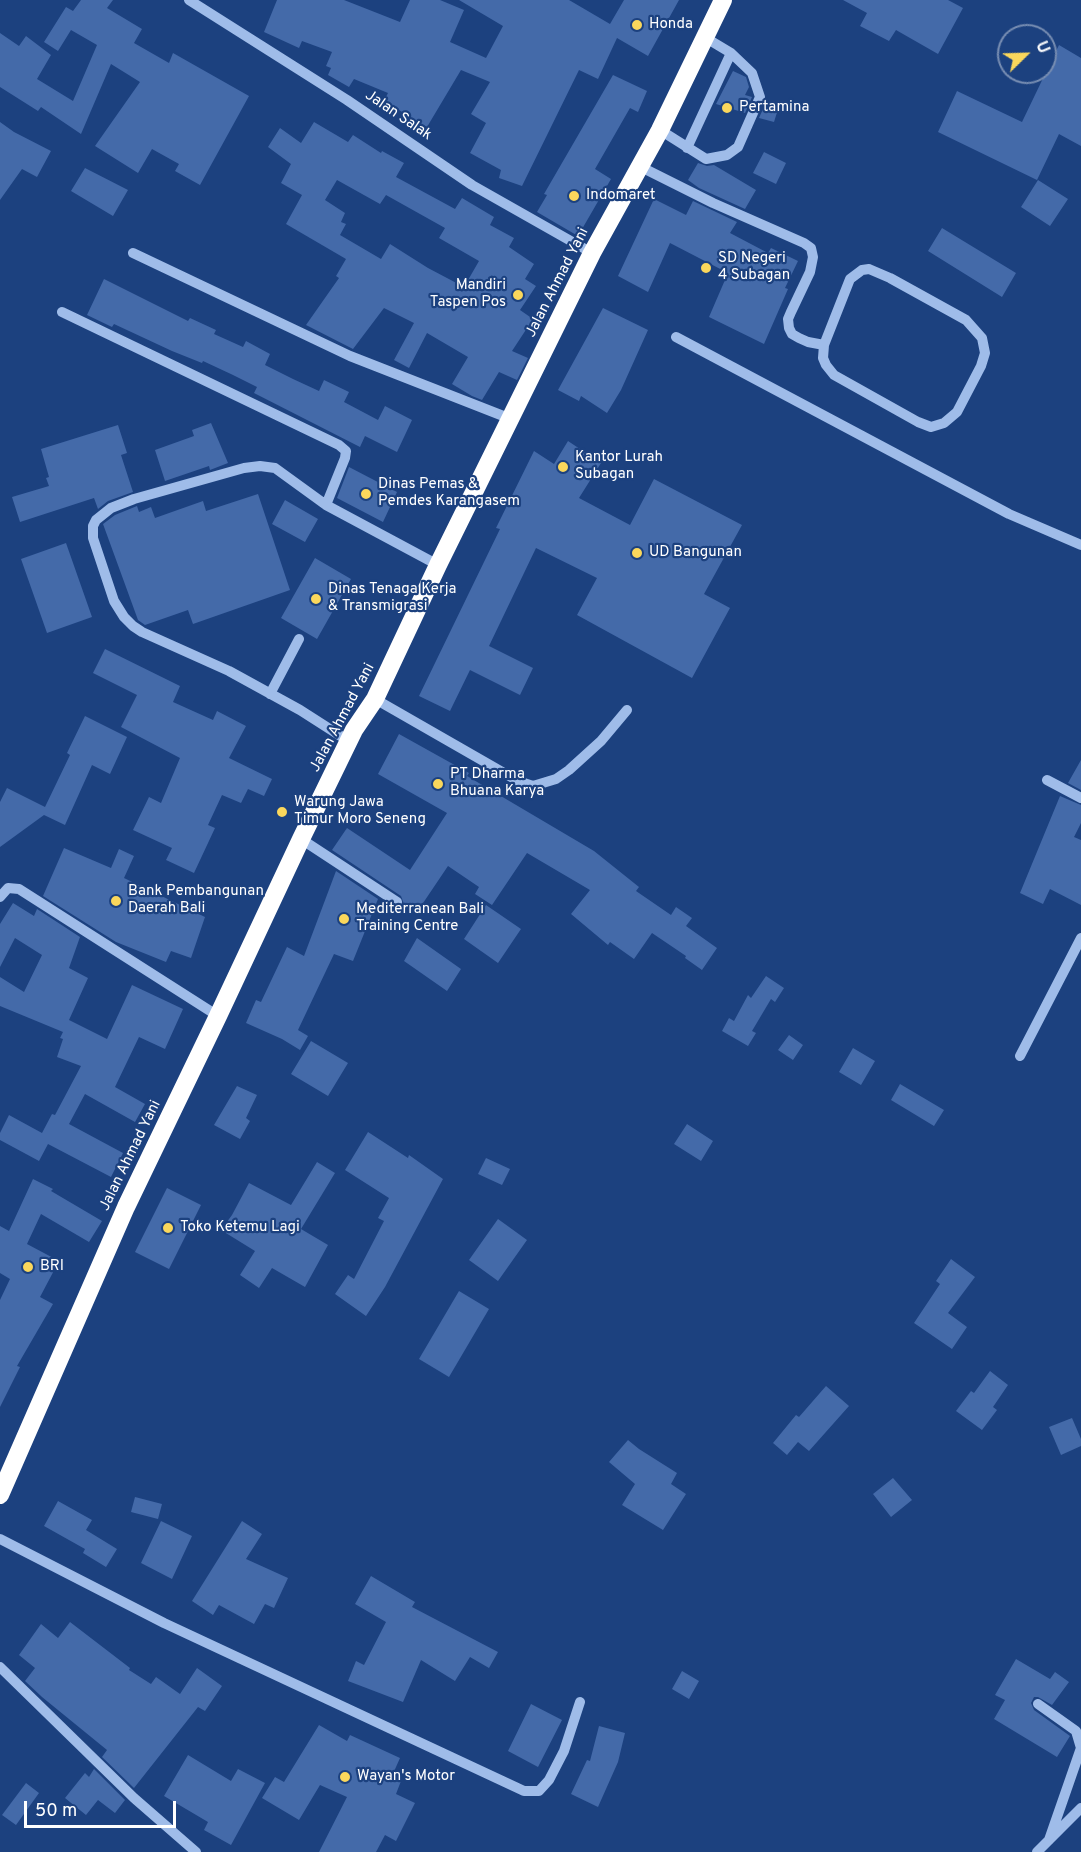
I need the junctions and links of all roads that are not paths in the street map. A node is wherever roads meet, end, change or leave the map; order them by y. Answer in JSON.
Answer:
{"nodes":[{"id":1,"x":189,"y":0,"type":"edge"},
{"id":2,"x":723,"y":0,"type":"edge"},
{"id":3,"x":706,"y":38,"type":"junction"},
{"id":4,"x":731,"y":53,"type":"junction"},
{"id":5,"x":660,"y":130,"type":"junction"},
{"id":6,"x":687,"y":148,"type":"junction"},
{"id":7,"x":641,"y":167,"type":"junction"},
{"id":8,"x":133,"y":253,"type":"dead end"},
{"id":9,"x":592,"y":253,"type":"junction"},
{"id":10,"x":62,"y":312,"type":"dead end"},
{"id":11,"x":676,"y":337,"type":"dead end"},
{"id":12,"x":824,"y":345,"type":"junction"},
{"id":13,"x":511,"y":419,"type":"junction"},
{"id":14,"x":326,"y":505,"type":"junction"},
{"id":15,"x":1081,"y":545,"type":"edge"},
{"id":16,"x":438,"y":565,"type":"junction"},
{"id":17,"x":299,"y":639,"type":"dead end"},
{"id":18,"x":270,"y":693,"type":"junction"},
{"id":19,"x":375,"y":699,"type":"junction"},
{"id":20,"x":627,"y":711,"type":"dead end"},
{"id":21,"x":350,"y":742,"type":"junction"},
{"id":22,"x":1047,"y":780,"type":"dead end"},
{"id":23,"x":1081,"y":798,"type":"edge"},
{"id":24,"x":301,"y":839,"type":"junction"},
{"id":25,"x":0,"y":897,"type":"edge"},
{"id":26,"x":397,"y":902,"type":"dead end"},
{"id":27,"x":1081,"y":938,"type":"edge"},
{"id":28,"x":218,"y":1016,"type":"junction"},
{"id":29,"x":1020,"y":1056,"type":"dead end"},
{"id":30,"x":0,"y":1495,"type":"edge"},
{"id":31,"x":0,"y":1539,"type":"edge"},
{"id":32,"x":0,"y":1667,"type":"edge"},
{"id":33,"x":580,"y":1702,"type":"dead end"},
{"id":34,"x":1038,"y":1704,"type":"dead end"},
{"id":35,"x":1081,"y":1808,"type":"edge"},
{"id":36,"x":1049,"y":1840,"type":"junction"},
{"id":37,"x":196,"y":1852,"type":"edge"},
{"id":38,"x":1037,"y":1852,"type":"edge"}],
"edges":[{"from":1,"to":9,"type":"street","name":"Jalan Salak"},
{"from":2,"to":3,"type":"highway","name":"Jalan Ahmad Yani"},
{"from":3,"to":4,"type":"street"},
{"from":3,"to":5,"type":"highway","name":"Jalan Ahmad Yani"},
{"from":4,"to":6,"type":"street"},
{"from":4,"to":6,"type":"street"},
{"from":5,"to":6,"type":"street"},
{"from":5,"to":7,"type":"highway","name":"Jalan Ahmad Yani"},
{"from":7,"to":9,"type":"highway","name":"Jalan Ahmad Yani"},
{"from":7,"to":12,"type":"street"},
{"from":8,"to":13,"type":"street"},
{"from":9,"to":13,"type":"highway","name":"Jalan Ahmad Yani"},
{"from":10,"to":14,"type":"street"},
{"from":11,"to":15,"type":"street"},
{"from":12,"to":12,"type":"street"},
{"from":13,"to":16,"type":"highway","name":"Jalan Ahmad Yani"},
{"from":14,"to":16,"type":"street"},
{"from":14,"to":18,"type":"street"},
{"from":16,"to":19,"type":"highway","name":"Jalan Ahmad Yani"},
{"from":17,"to":18,"type":"street"},
{"from":18,"to":21,"type":"street"},
{"from":19,"to":20,"type":"street"},
{"from":19,"to":21,"type":"highway","name":"Jalan Ahmad Yani"},
{"from":21,"to":24,"type":"highway","name":"Jalan Ahmad Yani"},
{"from":22,"to":23,"type":"street"},
{"from":24,"to":26,"type":"street"},
{"from":24,"to":28,"type":"highway","name":"Jalan Ahmad Yani"},
{"from":25,"to":28,"type":"street"},
{"from":27,"to":29,"type":"street"},
{"from":28,"to":30,"type":"highway","name":"Jalan Ahmad Yani"},
{"from":31,"to":33,"type":"street"},
{"from":32,"to":37,"type":"street"},
{"from":34,"to":36,"type":"street"},
{"from":35,"to":36,"type":"street"},
{"from":36,"to":38,"type":"street"}]}
